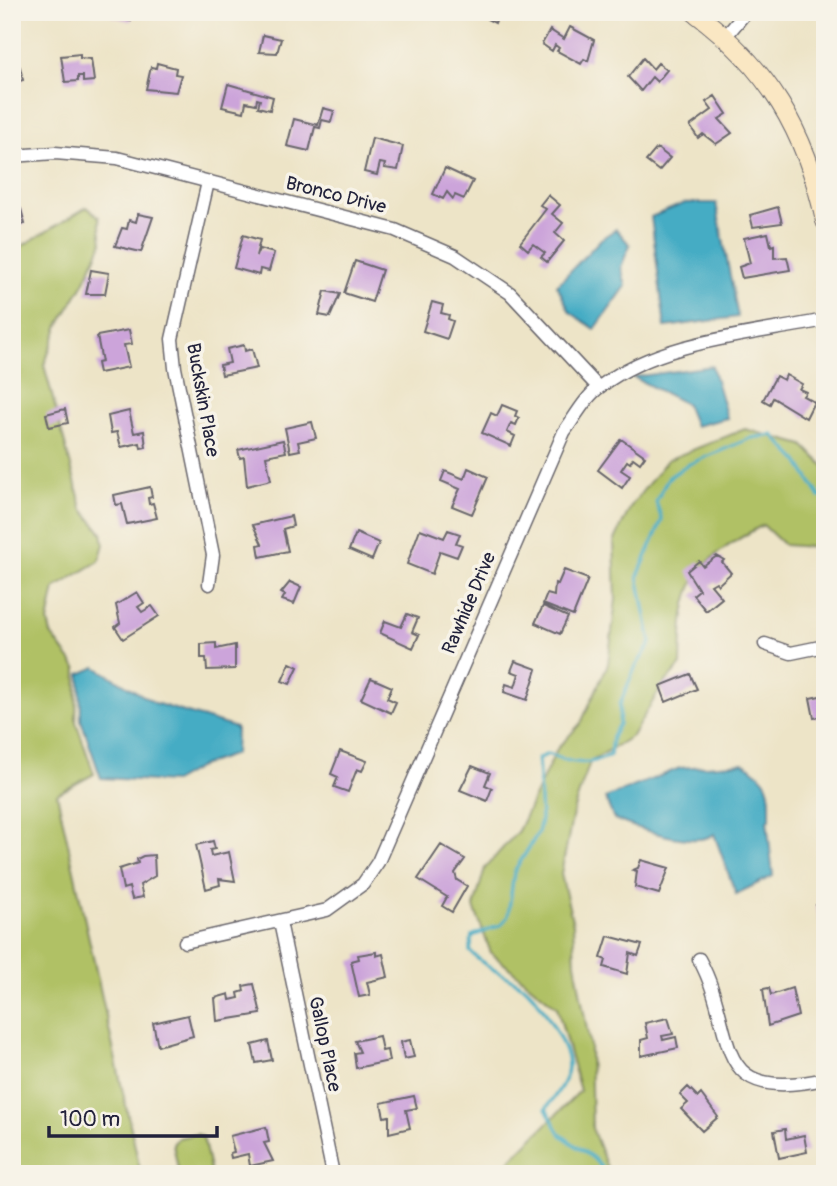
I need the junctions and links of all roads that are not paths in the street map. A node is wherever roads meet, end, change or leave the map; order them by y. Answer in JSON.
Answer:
{"nodes":[{"id":1,"x":694,"y":12,"type":"edge"},
{"id":2,"x":746,"y":12,"type":"edge"},
{"id":3,"x":726,"y":36,"type":"junction"},
{"id":4,"x":12,"y":156,"type":"edge"},
{"id":5,"x":208,"y":182,"type":"junction"},
{"id":6,"x":825,"y":220,"type":"edge"},
{"id":7,"x":825,"y":320,"type":"edge"},
{"id":8,"x":598,"y":387,"type":"junction"},
{"id":9,"x":209,"y":584,"type":"dead end"},
{"id":10,"x":765,"y":644,"type":"dead end"},
{"id":11,"x":825,"y":646,"type":"edge"},
{"id":12,"x":279,"y":922,"type":"junction"},
{"id":13,"x":186,"y":942,"type":"dead end"},
{"id":14,"x":699,"y":959,"type":"dead end"},
{"id":15,"x":825,"y":1079,"type":"edge"},
{"id":16,"x":333,"y":1174,"type":"edge"}],
"edges":[{"from":1,"to":3,"type":"street"},
{"from":2,"to":3,"type":"street"},
{"from":3,"to":6,"type":"street"},
{"from":4,"to":5,"type":"street","name":"Bronco Drive"},
{"from":5,"to":8,"type":"street","name":"Bronco Drive"},
{"from":5,"to":9,"type":"street","name":"Buckskin Place"},
{"from":7,"to":8,"type":"street","name":"Rawhide Drive"},
{"from":8,"to":12,"type":"street","name":"Rawhide Drive"},
{"from":10,"to":11,"type":"street"},
{"from":12,"to":13,"type":"street","name":"Rawhide Drive"},
{"from":12,"to":16,"type":"street","name":"Gallop Place"},
{"from":14,"to":15,"type":"street"}]}
